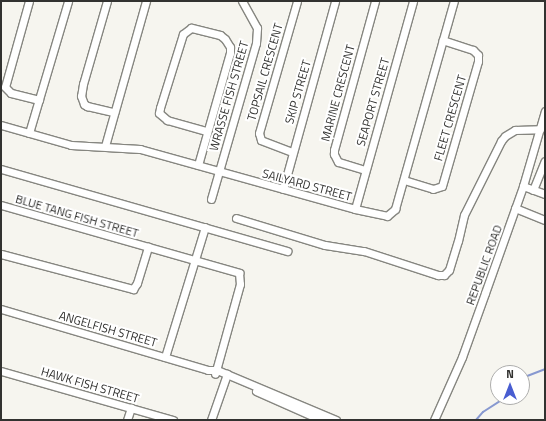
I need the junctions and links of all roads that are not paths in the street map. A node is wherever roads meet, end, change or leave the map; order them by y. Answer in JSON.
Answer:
{"nodes":[{"id":1,"x":29,"y":1,"type":"edge"},
{"id":2,"x":68,"y":1,"type":"edge"},
{"id":3,"x":107,"y":1,"type":"edge"},
{"id":4,"x":146,"y":1,"type":"edge"},
{"id":5,"x":242,"y":1,"type":"edge"},
{"id":6,"x":297,"y":1,"type":"edge"},
{"id":7,"x":335,"y":1,"type":"edge"},
{"id":8,"x":375,"y":1,"type":"edge"},
{"id":9,"x":413,"y":1,"type":"edge"},
{"id":10,"x":454,"y":1,"type":"edge"},
{"id":11,"x":443,"y":40,"type":"junction"},
{"id":12,"x":39,"y":100,"type":"junction"},
{"id":13,"x":114,"y":112,"type":"junction"},
{"id":14,"x":545,"y":113,"type":"edge"},
{"id":15,"x":1,"y":125,"type":"edge"},
{"id":16,"x":540,"y":129,"type":"junction"},
{"id":17,"x":206,"y":131,"type":"junction"},
{"id":18,"x":29,"y":133,"type":"junction"},
{"id":19,"x":105,"y":146,"type":"junction"},
{"id":20,"x":292,"y":152,"type":"junction"},
{"id":21,"x":545,"y":161,"type":"edge"},
{"id":22,"x":198,"y":165,"type":"junction"},
{"id":23,"x":1,"y":169,"type":"edge"},
{"id":24,"x":365,"y":170,"type":"junction"},
{"id":25,"x":543,"y":170,"type":"edge"},
{"id":26,"x":220,"y":172,"type":"junction"},
{"id":27,"x":404,"y":180,"type":"junction"},
{"id":28,"x":523,"y":186,"type":"junction"},
{"id":29,"x":283,"y":189,"type":"junction"},
{"id":30,"x":533,"y":190,"type":"junction"},
{"id":31,"x":545,"y":194,"type":"edge"},
{"id":32,"x":211,"y":199,"type":"dead end"},
{"id":33,"x":1,"y":205,"type":"edge"},
{"id":34,"x":515,"y":208,"type":"junction"},
{"id":35,"x":355,"y":209,"type":"junction"},
{"id":36,"x":236,"y":218,"type":"dead end"},
{"id":37,"x":545,"y":220,"type":"edge"},
{"id":38,"x":205,"y":227,"type":"junction"},
{"id":39,"x":148,"y":247,"type":"junction"},
{"id":40,"x":287,"y":251,"type":"dead end"},
{"id":41,"x":1,"y":254,"type":"edge"},
{"id":42,"x":196,"y":260,"type":"junction"},
{"id":43,"x":1,"y":309,"type":"edge"},
{"id":44,"x":165,"y":357,"type":"junction"},
{"id":45,"x":1,"y":371,"type":"edge"},
{"id":46,"x":216,"y":372,"type":"junction"},
{"id":47,"x":226,"y":376,"type":"junction"},
{"id":48,"x":131,"y":408,"type":"junction"},
{"id":49,"x":151,"y":417,"type":"edge"},
{"id":50,"x":127,"y":420,"type":"edge"},
{"id":51,"x":173,"y":420,"type":"edge"},
{"id":52,"x":211,"y":420,"type":"edge"},
{"id":53,"x":321,"y":420,"type":"edge"},
{"id":54,"x":336,"y":420,"type":"edge"},
{"id":55,"x":434,"y":420,"type":"edge"}],
"edges":[{"from":1,"to":12,"type":"street"},
{"from":2,"to":12,"type":"street"},
{"from":3,"to":13,"type":"street"},
{"from":4,"to":13,"type":"street"},
{"from":5,"to":26,"type":"street","name":"WRASSE FISH STREET"},
{"from":6,"to":20,"type":"street","name":"TOPSAIL CRESCENT"},
{"from":7,"to":20,"type":"street","name":"SKIP STREET"},
{"from":8,"to":24,"type":"street","name":"MARINE CRESCENT"},
{"from":9,"to":24,"type":"street","name":"SEAPORT STREET"},
{"from":10,"to":11,"type":"street","name":"SAILYARD STREET"},
{"from":11,"to":27,"type":"street","name":"SAILYARD STREET"},
{"from":11,"to":27,"type":"street","name":"FLEET CRESCENT"},
{"from":12,"to":18,"type":"street"},
{"from":13,"to":19,"type":"street"},
{"from":14,"to":16,"type":"street","name":"REPUBLIC ROAD"},
{"from":15,"to":18,"type":"street","name":"SAILYARD STREET"},
{"from":16,"to":28,"type":"street","name":"REPUBLIC ROAD"},
{"from":16,"to":36,"type":"street"},
{"from":17,"to":17,"type":"street"},
{"from":17,"to":22,"type":"street"},
{"from":18,"to":19,"type":"street","name":"SAILYARD STREET"},
{"from":19,"to":22,"type":"street","name":"SAILYARD STREET"},
{"from":20,"to":29,"type":"street","name":"SKIP STREET"},
{"from":21,"to":25,"type":"street"},
{"from":22,"to":26,"type":"street","name":"SAILYARD STREET"},
{"from":23,"to":38,"type":"street"},
{"from":24,"to":35,"type":"street","name":"SEAPORT STREET"},
{"from":25,"to":30,"type":"street"},
{"from":26,"to":29,"type":"street","name":"SAILYARD STREET"},
{"from":26,"to":32,"type":"street","name":"WRASSE FISH STREET"},
{"from":27,"to":35,"type":"street","name":"SAILYARD STREET"},
{"from":28,"to":30,"type":"street"},
{"from":28,"to":34,"type":"street","name":"REPUBLIC ROAD"},
{"from":29,"to":35,"type":"street","name":"SAILYARD STREET"},
{"from":30,"to":31,"type":"street"},
{"from":33,"to":39,"type":"street","name":"BLUE TANG FISH STREET"},
{"from":34,"to":37,"type":"street"},
{"from":34,"to":55,"type":"street","name":"REPUBLIC ROAD"},
{"from":38,"to":40,"type":"street"},
{"from":38,"to":42,"type":"street"},
{"from":39,"to":41,"type":"street","name":"BLUE TANG FISH STREET"},
{"from":39,"to":42,"type":"street","name":"BLUE TANG FISH STREET"},
{"from":42,"to":44,"type":"street"},
{"from":42,"to":46,"type":"street","name":"BLUE TANG FISH STREET"},
{"from":43,"to":44,"type":"street","name":"ANGELFISH STREET"},
{"from":44,"to":46,"type":"street","name":"ANGELFISH STREET"},
{"from":45,"to":48,"type":"street","name":"HAWK FISH STREET"},
{"from":46,"to":47,"type":"street","name":"ANGELFISH STREET"},
{"from":47,"to":52,"type":"street"},
{"from":47,"to":53,"type":"street","name":"ANGELFISH STREET"},
{"from":47,"to":54,"type":"street","name":"ANGELFISH STREET"},
{"from":48,"to":49,"type":"street","name":"HAWK FISH STREET"},
{"from":48,"to":50,"type":"street"},
{"from":49,"to":51,"type":"street","name":"HAWK FISH STREET"}]}
